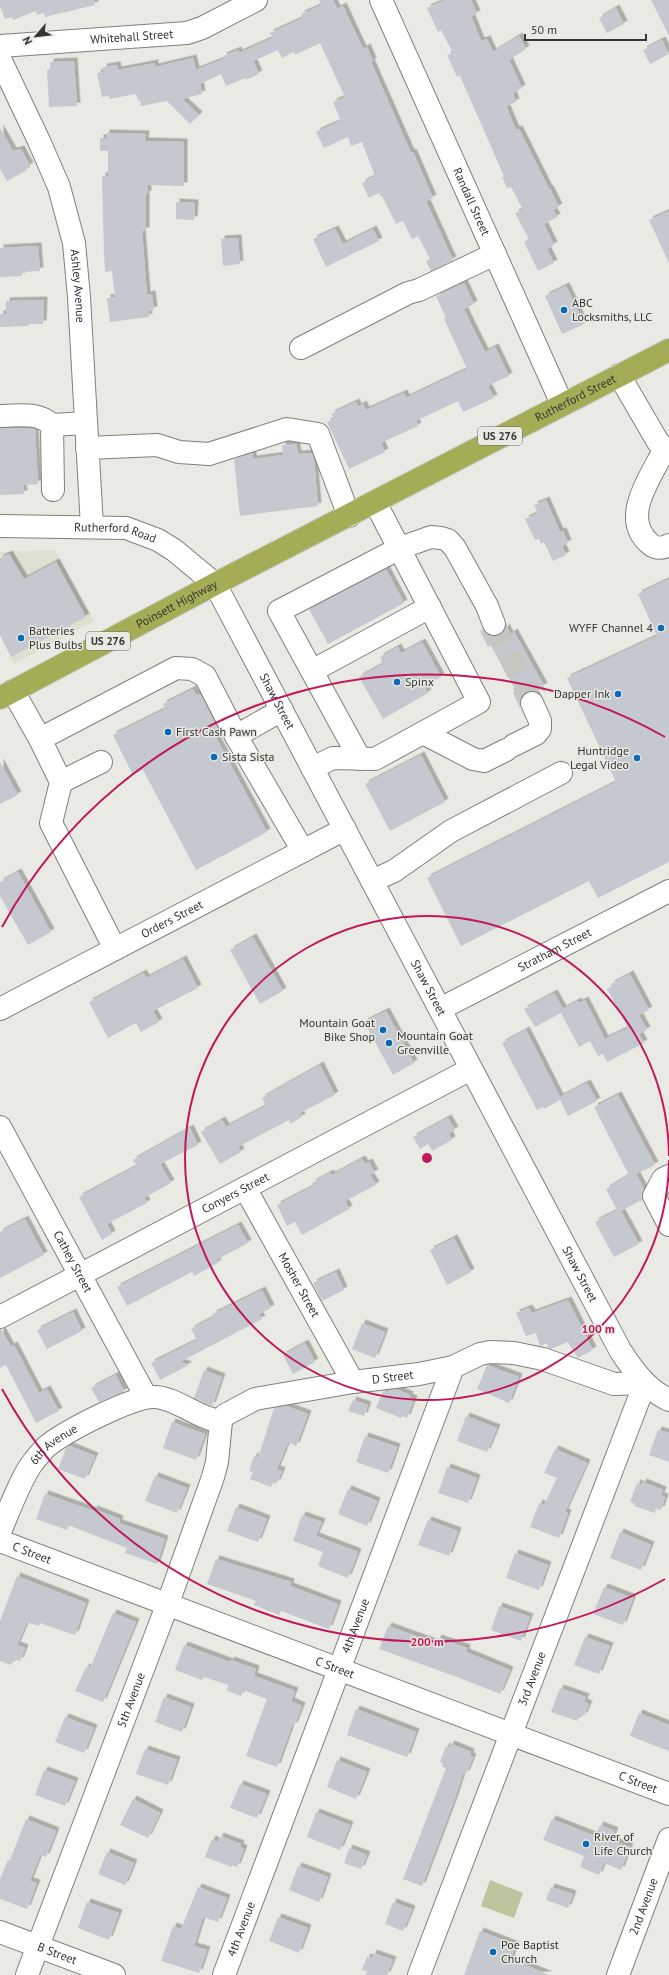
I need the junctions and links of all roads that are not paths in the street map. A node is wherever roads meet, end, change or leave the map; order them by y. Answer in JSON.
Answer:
{"nodes":[{"id":1,"x":256,"y":0,"type":"edge"},
{"id":2,"x":381,"y":0,"type":"edge"},
{"id":3,"x":0,"y":46,"type":"edge"},
{"id":4,"x":0,"y":59,"type":"edge"},
{"id":5,"x":495,"y":254,"type":"junction"},
{"id":6,"x":301,"y":348,"type":"dead end"},
{"id":7,"x":669,"y":350,"type":"edge"},
{"id":8,"x":620,"y":375,"type":"junction"},
{"id":9,"x":562,"y":404,"type":"junction"},
{"id":10,"x":0,"y":416,"type":"edge"},
{"id":11,"x":86,"y":423,"type":"junction"},
{"id":12,"x":52,"y":425,"type":"junction"},
{"id":13,"x":87,"y":448,"type":"junction"},
{"id":14,"x":667,"y":451,"type":"edge"},
{"id":15,"x":53,"y":490,"type":"dead end"},
{"id":16,"x":375,"y":502,"type":"junction"},
{"id":17,"x":341,"y":520,"type":"junction"},
{"id":18,"x":0,"y":526,"type":"edge"},
{"id":19,"x":92,"y":527,"type":"junction"},
{"id":20,"x":669,"y":545,"type":"edge"},
{"id":21,"x":400,"y":548,"type":"junction"},
{"id":22,"x":215,"y":584,"type":"junction"},
{"id":23,"x":430,"y":607,"type":"junction"},
{"id":24,"x":494,"y":624,"type":"tunnel mouth"},
{"id":25,"x":312,"y":671,"type":"junction"},
{"id":26,"x":5,"y":692,"type":"edge"},
{"id":27,"x":532,"y":703,"type":"tunnel mouth"},
{"id":28,"x":282,"y":710,"type":"junction"},
{"id":29,"x":423,"y":733,"type":"junction"},
{"id":30,"x":236,"y":736,"type":"junction"},
{"id":31,"x":40,"y":739,"type":"junction"},
{"id":32,"x":360,"y":759,"type":"junction"},
{"id":33,"x":101,"y":762,"type":"dead end"},
{"id":34,"x":312,"y":768,"type":"junction"},
{"id":35,"x":560,"y":773,"type":"dead end"},
{"id":36,"x":61,"y":782,"type":"junction"},
{"id":37,"x":345,"y":829,"type":"junction"},
{"id":38,"x":303,"y":851,"type":"junction"},
{"id":39,"x":372,"y":881,"type":"junction"},
{"id":40,"x":666,"y":898,"type":"edge"},
{"id":41,"x":115,"y":949,"type":"junction"},
{"id":42,"x":0,"y":1009,"type":"edge"},
{"id":43,"x":440,"y":1010,"type":"junction"},
{"id":44,"x":472,"y":1069,"type":"junction"},
{"id":45,"x":0,"y":1127,"type":"edge"},
{"id":46,"x":669,"y":1176,"type":"edge"},
{"id":47,"x":245,"y":1188,"type":"junction"},
{"id":48,"x":669,"y":1225,"type":"edge"},
{"id":49,"x":79,"y":1276,"type":"junction"},
{"id":50,"x":0,"y":1317,"type":"edge"},
{"id":51,"x":453,"y":1367,"type":"junction"},
{"id":52,"x":353,"y":1382,"type":"junction"},
{"id":53,"x":645,"y":1383,"type":"junction"},
{"id":54,"x":146,"y":1397,"type":"junction"},
{"id":55,"x":669,"y":1400,"type":"edge"},
{"id":56,"x":221,"y":1421,"type":"junction"},
{"id":57,"x":0,"y":1532,"type":"edge"},
{"id":58,"x":0,"y":1541,"type":"edge"},
{"id":59,"x":168,"y":1603,"type":"junction"},
{"id":60,"x":339,"y":1669,"type":"junction"},
{"id":61,"x":510,"y":1734,"type":"junction"},
{"id":62,"x":669,"y":1794,"type":"edge"},
{"id":63,"x":669,"y":1839,"type":"edge"},
{"id":64,"x":0,"y":1932,"type":"edge"},
{"id":65,"x":38,"y":1946,"type":"junction"},
{"id":66,"x":27,"y":1975,"type":"edge"},
{"id":67,"x":114,"y":1975,"type":"edge"},
{"id":68,"x":224,"y":1975,"type":"edge"},
{"id":69,"x":419,"y":1975,"type":"edge"},
{"id":70,"x":618,"y":1975,"type":"edge"}],
"edges":[{"from":1,"to":3,"type":"street","name":"Whitehall Street"},
{"from":2,"to":5,"type":"street","name":"Randall Street"},
{"from":4,"to":11,"type":"street","name":"Ashley Avenue"},
{"from":5,"to":6,"type":"street"},
{"from":5,"to":9,"type":"street","name":"Randall Street"},
{"from":7,"to":8,"type":"highway","name":"Rutherford Street","number":"US 276"},
{"from":8,"to":9,"type":"highway","name":"Rutherford Street","number":"US 276"},
{"from":8,"to":14,"type":"street"},
{"from":9,"to":16,"type":"highway","name":"Rutherford Street","number":"US 276"},
{"from":10,"to":12,"type":"street"},
{"from":11,"to":12,"type":"street"},
{"from":11,"to":13,"type":"street","name":"Ashley Avenue"},
{"from":12,"to":15,"type":"street"},
{"from":13,"to":17,"type":"street"},
{"from":13,"to":19,"type":"street","name":"Ashley Avenue"},
{"from":14,"to":20,"type":"street"},
{"from":16,"to":17,"type":"highway","name":"Rutherford Street","number":"US 276"},
{"from":16,"to":21,"type":"street"},
{"from":17,"to":22,"type":"highway","name":"Poinsett Highway","number":"US 276"},
{"from":18,"to":19,"type":"street","name":"Rutherford Road"},
{"from":19,"to":22,"type":"street","name":"Rutherford Road"},
{"from":21,"to":23,"type":"street"},
{"from":21,"to":24,"type":"street"},
{"from":21,"to":25,"type":"street"},
{"from":22,"to":26,"type":"highway","name":"Poinsett Highway","number":"US 276"},
{"from":22,"to":28,"type":"street","name":"Shaw Street"},
{"from":23,"to":25,"type":"street"},
{"from":23,"to":29,"type":"street"},
{"from":25,"to":32,"type":"street"},
{"from":26,"to":31,"type":"street"},
{"from":27,"to":29,"type":"street"},
{"from":28,"to":30,"type":"street"},
{"from":28,"to":34,"type":"street","name":"Shaw Street"},
{"from":29,"to":32,"type":"street"},
{"from":30,"to":31,"type":"street"},
{"from":30,"to":38,"type":"street"},
{"from":31,"to":36,"type":"street"},
{"from":32,"to":34,"type":"street"},
{"from":33,"to":36,"type":"street"},
{"from":34,"to":37,"type":"street","name":"Shaw Street"},
{"from":35,"to":39,"type":"street"},
{"from":36,"to":41,"type":"street"},
{"from":37,"to":38,"type":"street","name":"Orders Street"},
{"from":37,"to":39,"type":"street","name":"Shaw Street"},
{"from":38,"to":41,"type":"street","name":"Orders Street"},
{"from":39,"to":43,"type":"street","name":"Shaw Street"},
{"from":40,"to":43,"type":"street","name":"Stratham Street"},
{"from":41,"to":42,"type":"street","name":"Orders Street"},
{"from":43,"to":44,"type":"street","name":"Shaw Street"},
{"from":44,"to":47,"type":"street","name":"Conyers Street"},
{"from":44,"to":53,"type":"street","name":"Shaw Street"},
{"from":45,"to":49,"type":"street","name":"Cathey Street"},
{"from":46,"to":48,"type":"street"},
{"from":47,"to":49,"type":"street","name":"Conyers Street"},
{"from":47,"to":52,"type":"street","name":"Mosher Street"},
{"from":49,"to":50,"type":"street","name":"Conyers Street"},
{"from":49,"to":54,"type":"street","name":"Cathey Street"},
{"from":51,"to":52,"type":"street","name":"D Street"},
{"from":51,"to":53,"type":"street","name":"D Street"},
{"from":51,"to":60,"type":"street","name":"4th Avenue"},
{"from":52,"to":56,"type":"street","name":"D Street"},
{"from":53,"to":55,"type":"street","name":"Shaw Street"},
{"from":53,"to":61,"type":"street","name":"3rd Avenue"},
{"from":54,"to":56,"type":"street"},
{"from":54,"to":57,"type":"street","name":"6th Avenue"},
{"from":56,"to":59,"type":"street","name":"5th Avenue"},
{"from":58,"to":59,"type":"street","name":"C Street"},
{"from":59,"to":60,"type":"street","name":"C Street"},
{"from":59,"to":65,"type":"street","name":"5th Avenue"},
{"from":60,"to":61,"type":"street","name":"C Street"},
{"from":60,"to":68,"type":"street","name":"4th Avenue"},
{"from":61,"to":62,"type":"street","name":"C Street"},
{"from":61,"to":69,"type":"street","name":"3rd Avenue"},
{"from":63,"to":70,"type":"street","name":"2nd Avenue"},
{"from":64,"to":65,"type":"street","name":"B Street"},
{"from":65,"to":66,"type":"street","name":"5th Avenue"},
{"from":65,"to":67,"type":"street","name":"B Street"}]}
